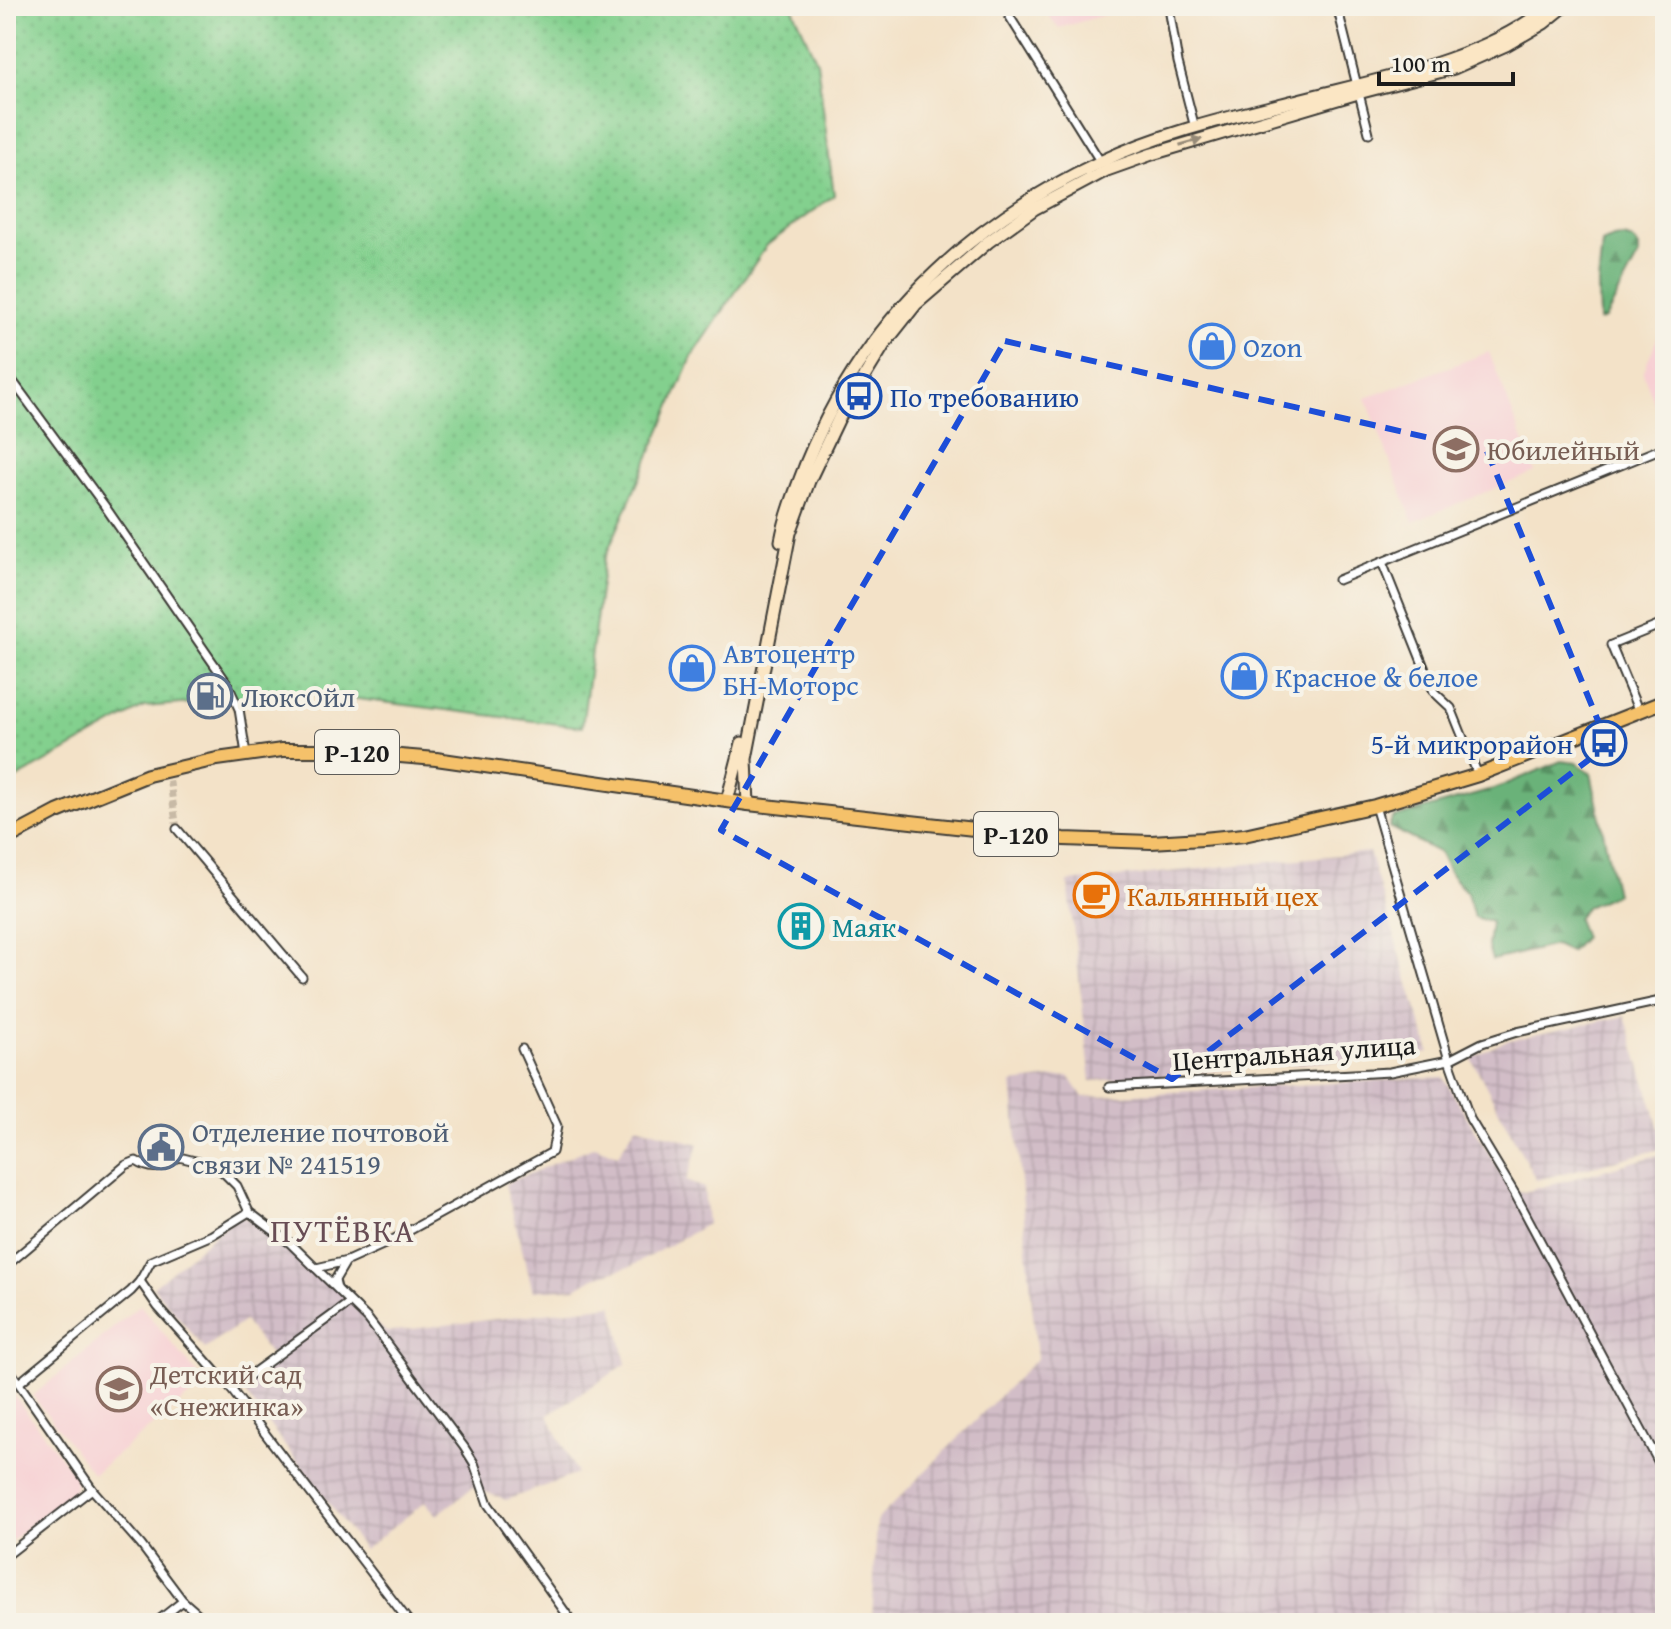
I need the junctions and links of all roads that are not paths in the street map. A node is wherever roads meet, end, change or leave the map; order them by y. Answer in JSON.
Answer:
{"nodes":[{"id":1,"x":1003,"y":6,"type":"edge"},
{"id":2,"x":1337,"y":6,"type":"edge"},
{"id":3,"x":1549,"y":6,"type":"edge"},
{"id":4,"x":1565,"y":6,"type":"edge"},
{"id":5,"x":1170,"y":14,"type":"dead end"},
{"id":6,"x":1357,"y":89,"type":"junction"},
{"id":7,"x":1195,"y":128,"type":"junction"},
{"id":8,"x":1369,"y":133,"type":"dead end"},
{"id":9,"x":1100,"y":161,"type":"junction"},
{"id":10,"x":6,"y":372,"type":"edge"},
{"id":11,"x":1665,"y":447,"type":"edge"},
{"id":12,"x":1382,"y":562,"type":"junction"},
{"id":13,"x":1338,"y":580,"type":"dead end"},
{"id":14,"x":1665,"y":623,"type":"edge"},
{"id":15,"x":1665,"y":701,"type":"edge"},
{"id":16,"x":1639,"y":712,"type":"junction"},
{"id":17,"x":246,"y":754,"type":"junction"},
{"id":18,"x":1478,"y":775,"type":"junction"},
{"id":19,"x":727,"y":801,"type":"junction"},
{"id":20,"x":748,"y":804,"type":"junction"},
{"id":21,"x":1375,"y":806,"type":"junction"},
{"id":22,"x":177,"y":829,"type":"tunnel mouth"},
{"id":23,"x":6,"y":839,"type":"edge"},
{"id":24,"x":302,"y":977,"type":"dead end"},
{"id":25,"x":1665,"y":1000,"type":"edge"},
{"id":26,"x":522,"y":1049,"type":"dead end"},
{"id":27,"x":1449,"y":1060,"type":"junction"},
{"id":28,"x":1109,"y":1087,"type":"dead end"},
{"id":29,"x":249,"y":1212,"type":"junction"},
{"id":30,"x":347,"y":1261,"type":"junction"},
{"id":31,"x":6,"y":1266,"type":"edge"},
{"id":32,"x":316,"y":1268,"type":"junction"},
{"id":33,"x":140,"y":1281,"type":"junction"},
{"id":34,"x":337,"y":1290,"type":"junction"},
{"id":35,"x":349,"y":1303,"type":"junction"},
{"id":36,"x":6,"y":1365,"type":"edge"},
{"id":37,"x":19,"y":1383,"type":"junction"},
{"id":38,"x":231,"y":1389,"type":"junction"},
{"id":39,"x":1665,"y":1474,"type":"edge"},
{"id":40,"x":92,"y":1489,"type":"junction"},
{"id":41,"x":6,"y":1556,"type":"edge"},
{"id":42,"x":183,"y":1601,"type":"junction"},
{"id":43,"x":155,"y":1623,"type":"edge"},
{"id":44,"x":208,"y":1623,"type":"edge"},
{"id":45,"x":410,"y":1623,"type":"edge"},
{"id":46,"x":573,"y":1623,"type":"edge"}],
"edges":[{"from":1,"to":9,"type":"street"},
{"from":2,"to":6,"type":"street"},
{"from":3,"to":6,"type":"main road"},
{"from":4,"to":6,"type":"main road"},
{"from":5,"to":7,"type":"street"},
{"from":6,"to":7,"type":"main road"},
{"from":6,"to":8,"type":"street"},
{"from":20,"to":6,"type":"main road","one_way":true},
{"from":7,"to":9,"type":"main road"},
{"from":9,"to":19,"type":"main road"},
{"from":10,"to":17,"type":"street"},
{"from":11,"to":12,"type":"street"},
{"from":12,"to":13,"type":"street"},
{"from":12,"to":18,"type":"street"},
{"from":14,"to":16,"type":"street"},
{"from":15,"to":16,"type":"main road","number":"Р-120"},
{"from":16,"to":18,"type":"main road","number":"Р-120"},
{"from":17,"to":19,"type":"main road","number":"Р-120"},
{"from":17,"to":23,"type":"main road","number":"Р-120"},
{"from":18,"to":21,"type":"main road","number":"Р-120"},
{"from":19,"to":20,"type":"main road","number":"Р-120"},
{"from":20,"to":21,"type":"main road","number":"Р-120"},
{"from":21,"to":27,"type":"street"},
{"from":22,"to":24,"type":"street"},
{"from":25,"to":27,"type":"street","name":"Центральная улица"},
{"from":26,"to":30,"type":"street"},
{"from":27,"to":28,"type":"street","name":"Центральная улица"},
{"from":27,"to":39,"type":"street"},
{"from":29,"to":31,"type":"street"},
{"from":29,"to":32,"type":"street"},
{"from":29,"to":33,"type":"street"},
{"from":30,"to":32,"type":"street"},
{"from":30,"to":34,"type":"street"},
{"from":32,"to":34,"type":"street"},
{"from":33,"to":37,"type":"street"},
{"from":33,"to":38,"type":"street"},
{"from":34,"to":35,"type":"street"},
{"from":35,"to":38,"type":"street"},
{"from":35,"to":46,"type":"street"},
{"from":36,"to":37,"type":"street"},
{"from":37,"to":40,"type":"street"},
{"from":38,"to":45,"type":"street"},
{"from":40,"to":41,"type":"street"},
{"from":40,"to":42,"type":"street"},
{"from":42,"to":43,"type":"street"},
{"from":42,"to":44,"type":"street"}]}
